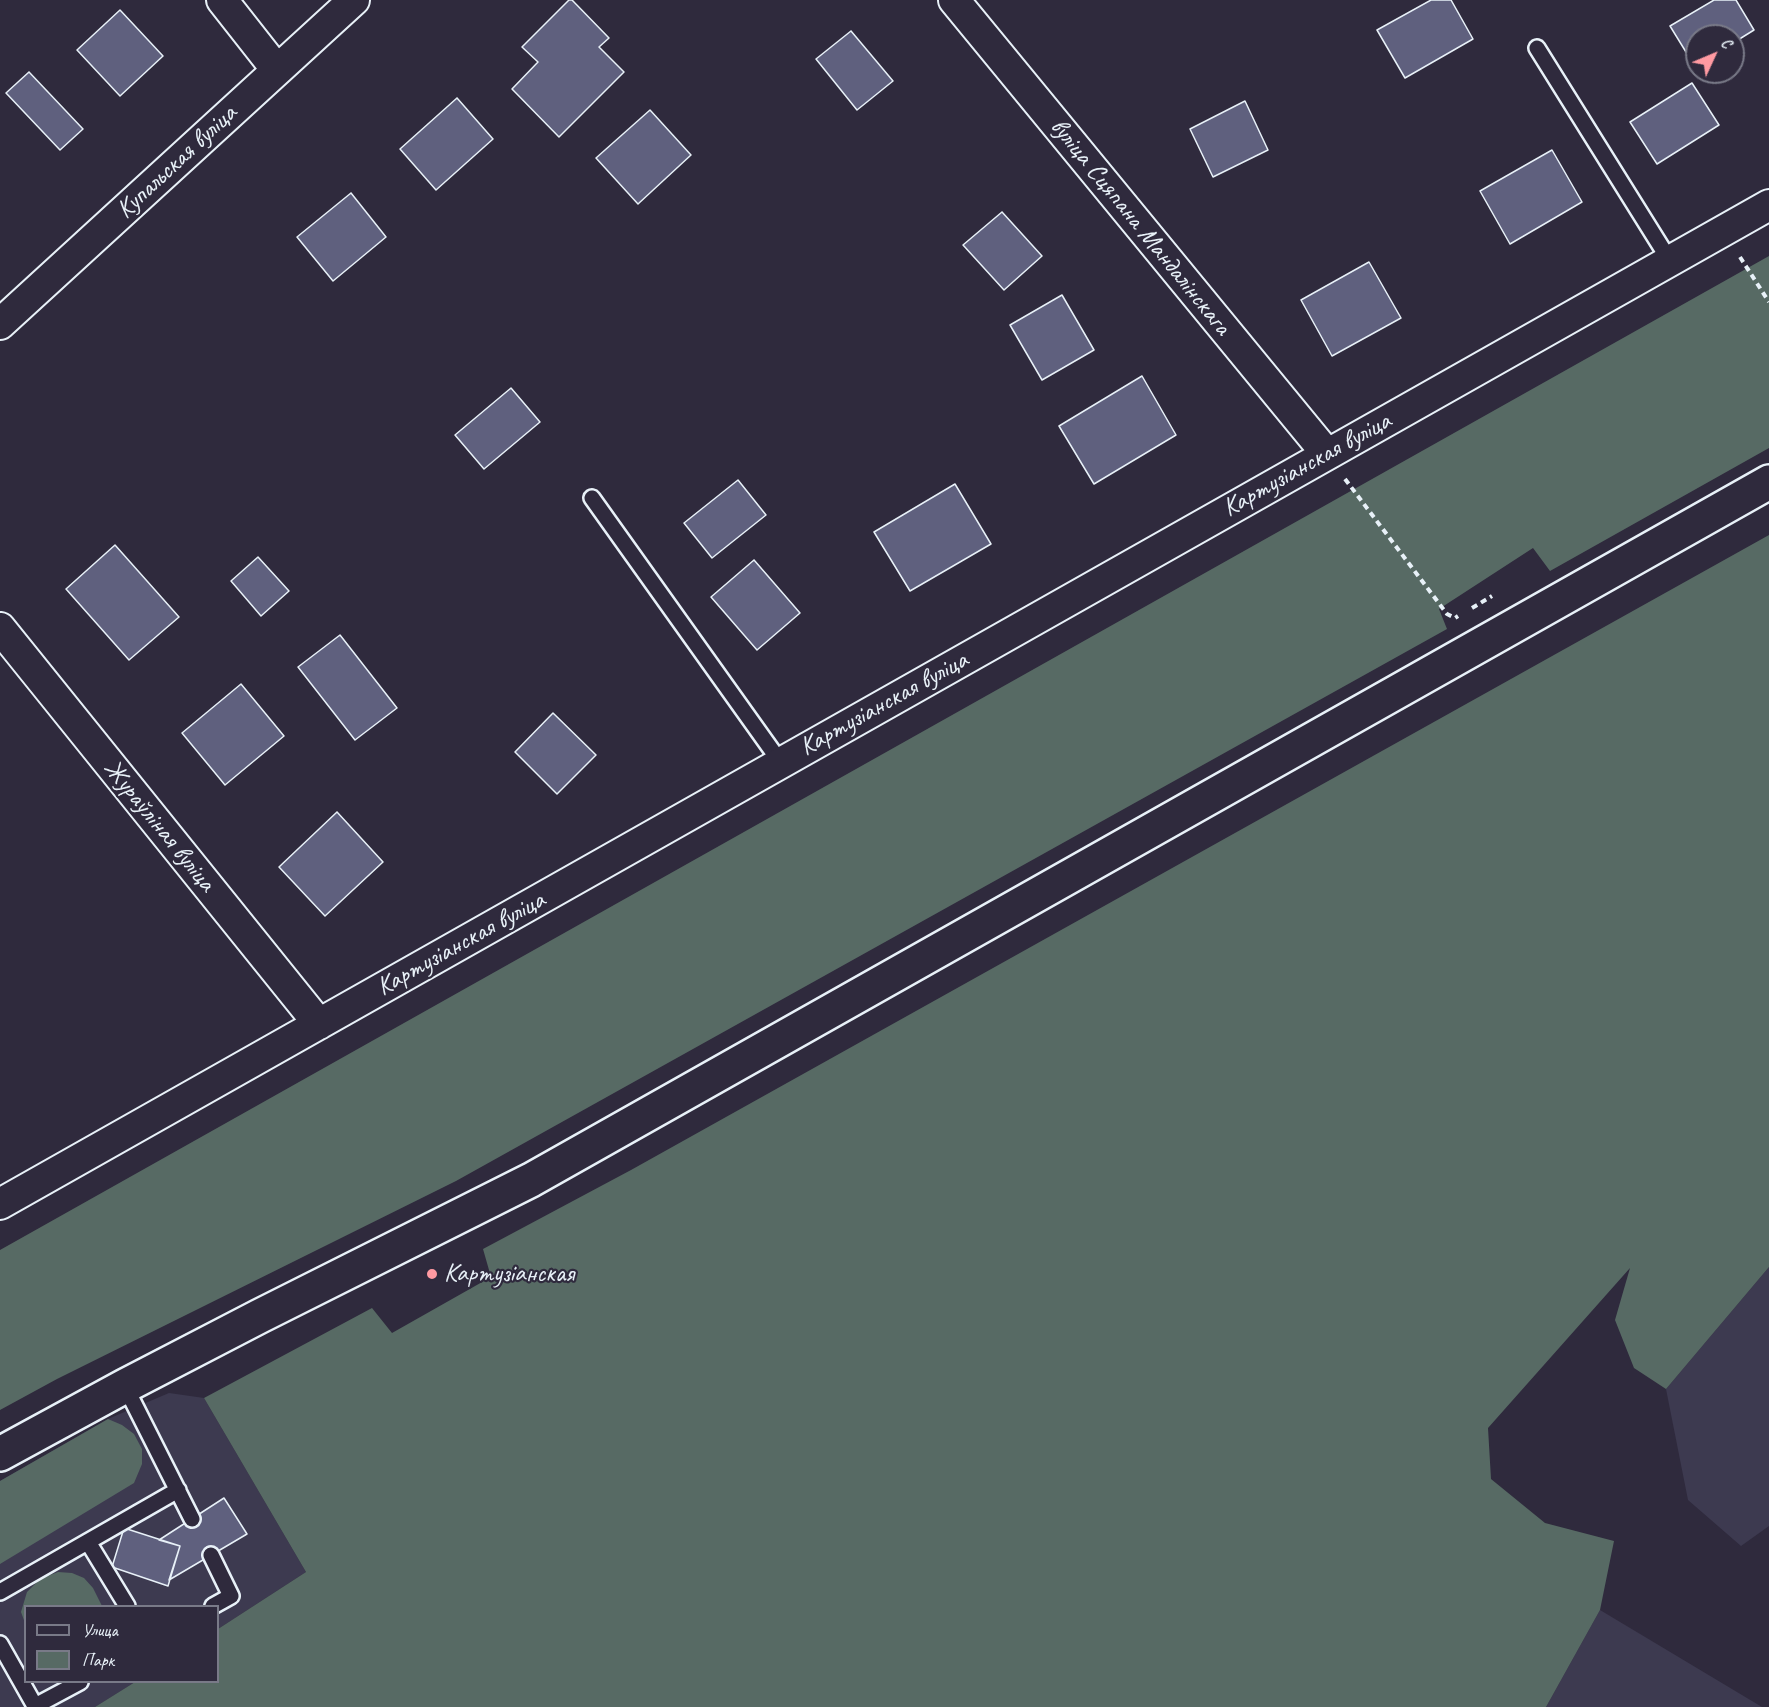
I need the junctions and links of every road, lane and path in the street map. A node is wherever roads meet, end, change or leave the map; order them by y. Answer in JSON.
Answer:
{"nodes":[{"id":1,"x":222,"y":0,"type":"edge"},
{"id":2,"x":354,"y":0,"type":"edge"},
{"id":3,"x":954,"y":0,"type":"edge"},
{"id":4,"x":1537,"y":48,"type":"dead end"},
{"id":5,"x":277,"y":70,"type":"junction"},
{"id":6,"x":1769,"y":206,"type":"edge"},
{"id":7,"x":1724,"y":231,"type":"junction"},
{"id":8,"x":1670,"y":261,"type":"junction"},
{"id":9,"x":1769,"y":302,"type":"edge"},
{"id":10,"x":0,"y":324,"type":"edge"},
{"id":11,"x":1327,"y":454,"type":"junction"},
{"id":12,"x":1769,"y":482,"type":"edge"},
{"id":13,"x":592,"y":498,"type":"dead end"},
{"id":14,"x":1455,"y":618,"type":"dead end"},
{"id":15,"x":0,"y":628,"type":"edge"},
{"id":16,"x":782,"y":763,"type":"junction"},
{"id":17,"x":319,"y":1024,"type":"junction"},
{"id":18,"x":0,"y":1204,"type":"edge"},
{"id":19,"x":125,"y":1386,"type":"junction"},
{"id":20,"x":0,"y":1454,"type":"edge"},
{"id":21,"x":177,"y":1490,"type":"junction"},
{"id":22,"x":192,"y":1519,"type":"dead end"},
{"id":23,"x":88,"y":1542,"type":"junction"},
{"id":24,"x":211,"y":1555,"type":"dead end"},
{"id":25,"x":0,"y":1592,"type":"edge"},
{"id":26,"x":126,"y":1605,"type":"edge"},
{"id":27,"x":215,"y":1605,"type":"edge"},
{"id":28,"x":0,"y":1644,"type":"edge"},
{"id":29,"x":78,"y":1683,"type":"edge"}],
"edges":[{"from":1,"to":5,"type":"street"},
{"from":2,"to":5,"type":"street","name":"Купальская вуліца"},
{"from":3,"to":11,"type":"street","name":"вуліца Сцяпана Мандалінскага"},
{"from":4,"to":8,"type":"lane"},
{"from":5,"to":10,"type":"street","name":"Купальская вуліца"},
{"from":6,"to":7,"type":"street","name":"Картузіанская вуліца"},
{"from":7,"to":8,"type":"street","name":"Картузіанская вуліца"},
{"from":7,"to":9,"type":"path"},
{"from":8,"to":11,"type":"street","name":"Картузіанская вуліца"},
{"from":11,"to":14,"type":"path"},
{"from":11,"to":16,"type":"street","name":"Картузіанская вуліца"},
{"from":12,"to":19,"type":"street"},
{"from":13,"to":16,"type":"lane"},
{"from":15,"to":17,"type":"street","name":"Жураўліная вуліца"},
{"from":16,"to":17,"type":"street","name":"Картузіанская вуліца"},
{"from":17,"to":18,"type":"street","name":"Картузіанская вуліца"},
{"from":19,"to":20,"type":"street"},
{"from":19,"to":21,"type":"lane"},
{"from":21,"to":22,"type":"lane"},
{"from":21,"to":23,"type":"lane"},
{"from":23,"to":25,"type":"lane"},
{"from":23,"to":26,"type":"lane"},
{"from":24,"to":27,"type":"lane"},
{"from":28,"to":29,"type":"lane"}]}
